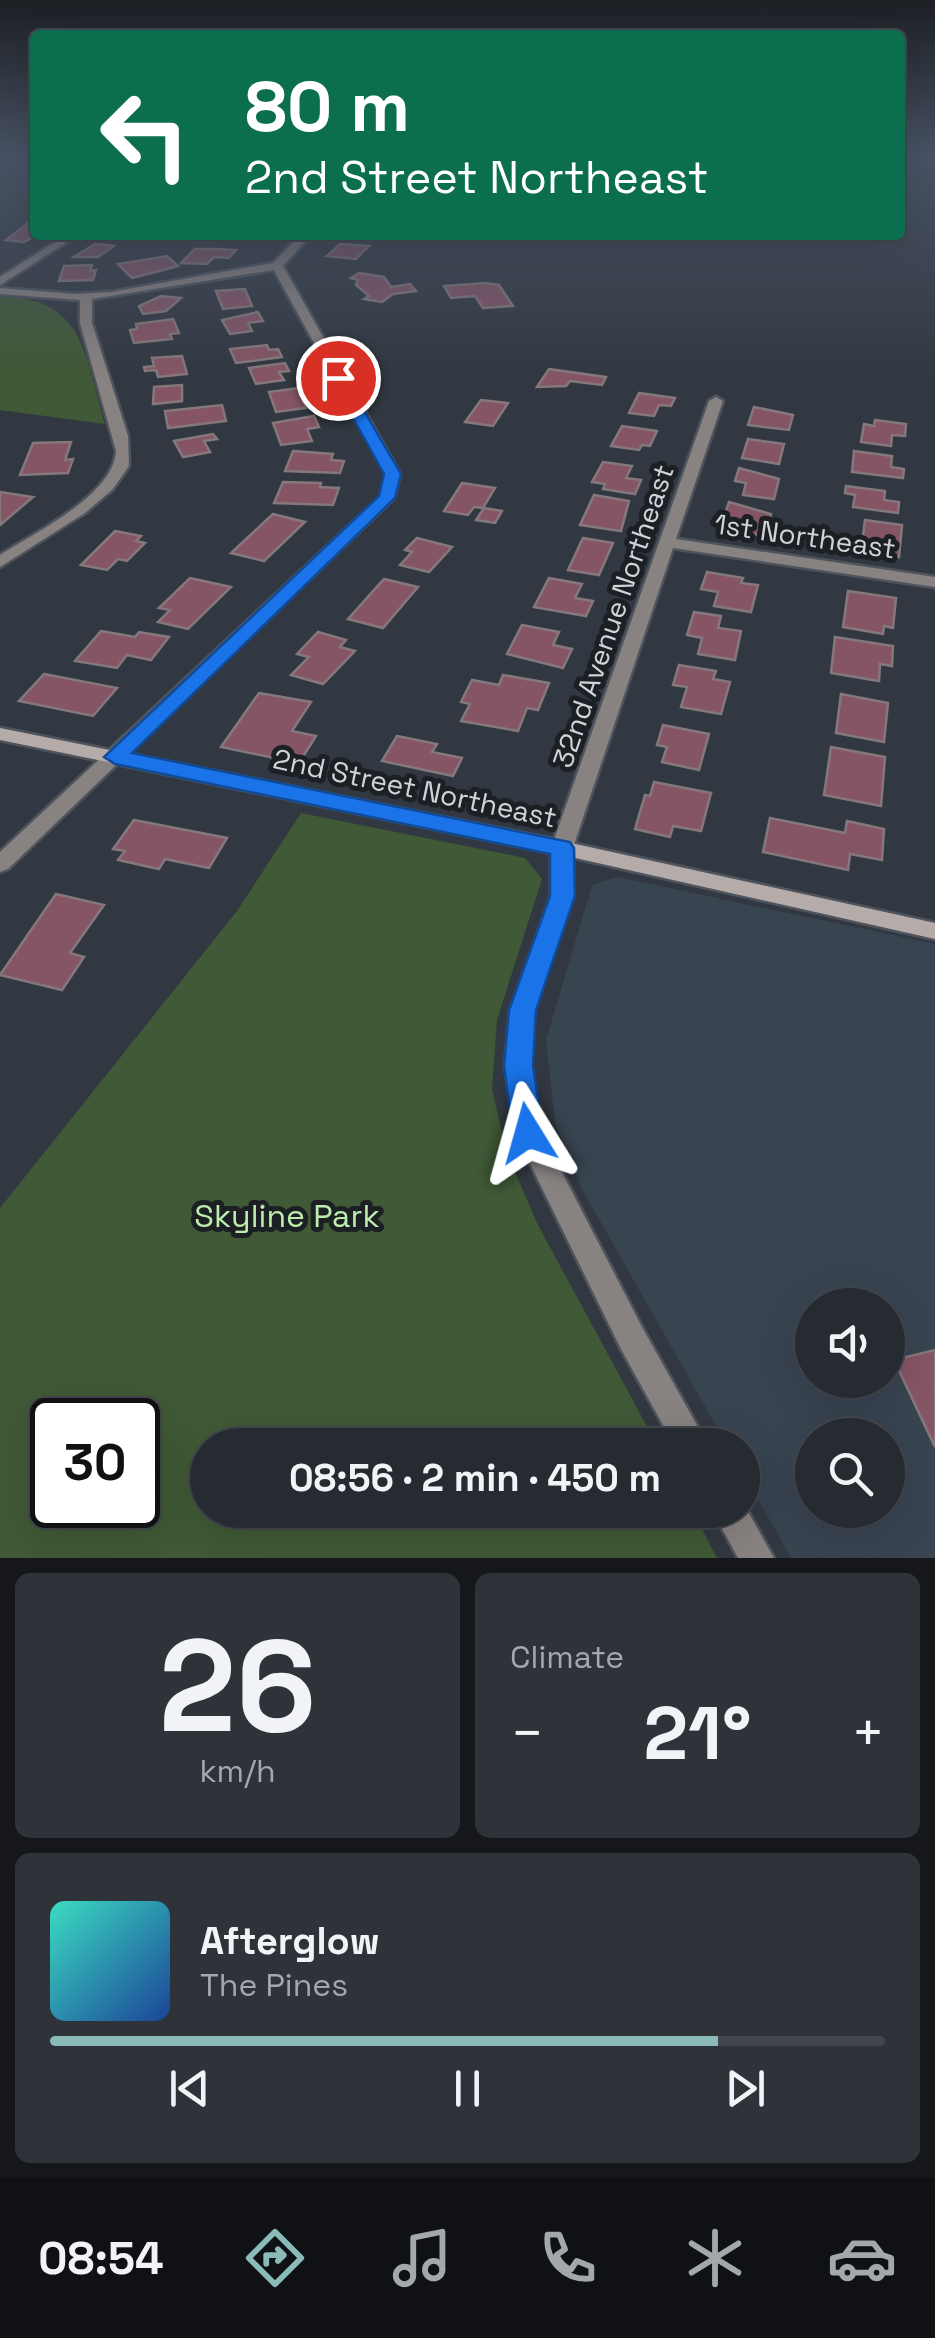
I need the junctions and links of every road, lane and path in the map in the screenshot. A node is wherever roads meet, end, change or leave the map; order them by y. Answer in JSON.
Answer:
{"nodes":[{"id":1,"x":64,"y":240,"type":"edge"},
{"id":2,"x":301,"y":240,"type":"edge"},
{"id":3,"x":277,"y":266,"type":"junction"},
{"id":4,"x":0,"y":282,"type":"edge"},
{"id":5,"x":0,"y":292,"type":"edge"},
{"id":6,"x":86,"y":296,"type":"junction"},
{"id":7,"x":716,"y":401,"type":"dead end"},
{"id":8,"x":668,"y":544,"type":"junction"},
{"id":9,"x":0,"y":562,"type":"edge"},
{"id":10,"x":935,"y":582,"type":"edge"},
{"id":11,"x":0,"y":734,"type":"edge"},
{"id":12,"x":115,"y":757,"type":"junction"},
{"id":13,"x":562,"y":848,"type":"junction"},
{"id":14,"x":0,"y":864,"type":"edge"},
{"id":15,"x":935,"y":931,"type":"edge"},
{"id":16,"x":682,"y":1428,"type":"edge"},
{"id":17,"x":739,"y":1528,"type":"edge"},
{"id":18,"x":756,"y":1558,"type":"edge"}],
"edges":[{"from":1,"to":4,"type":"street"},
{"from":2,"to":3,"type":"street"},
{"from":3,"to":6,"type":"street"},
{"from":3,"to":12,"type":"street"},
{"from":5,"to":6,"type":"street"},
{"from":6,"to":9,"type":"street"},
{"from":7,"to":8,"type":"street","name":"32nd Avenue Northeast"},
{"from":8,"to":10,"type":"street","name":"1st Northeast"},
{"from":8,"to":13,"type":"street","name":"32nd Avenue Northeast"},
{"from":11,"to":12,"type":"street","name":"2nd Street Northeast"},
{"from":12,"to":13,"type":"street","name":"2nd Street Northeast"},
{"from":12,"to":14,"type":"street"},
{"from":13,"to":15,"type":"street","name":"2nd Street Northeast"},
{"from":13,"to":16,"type":"street","name":"32nd Avenue Northeast"},
{"from":17,"to":18,"type":"street"}]}
